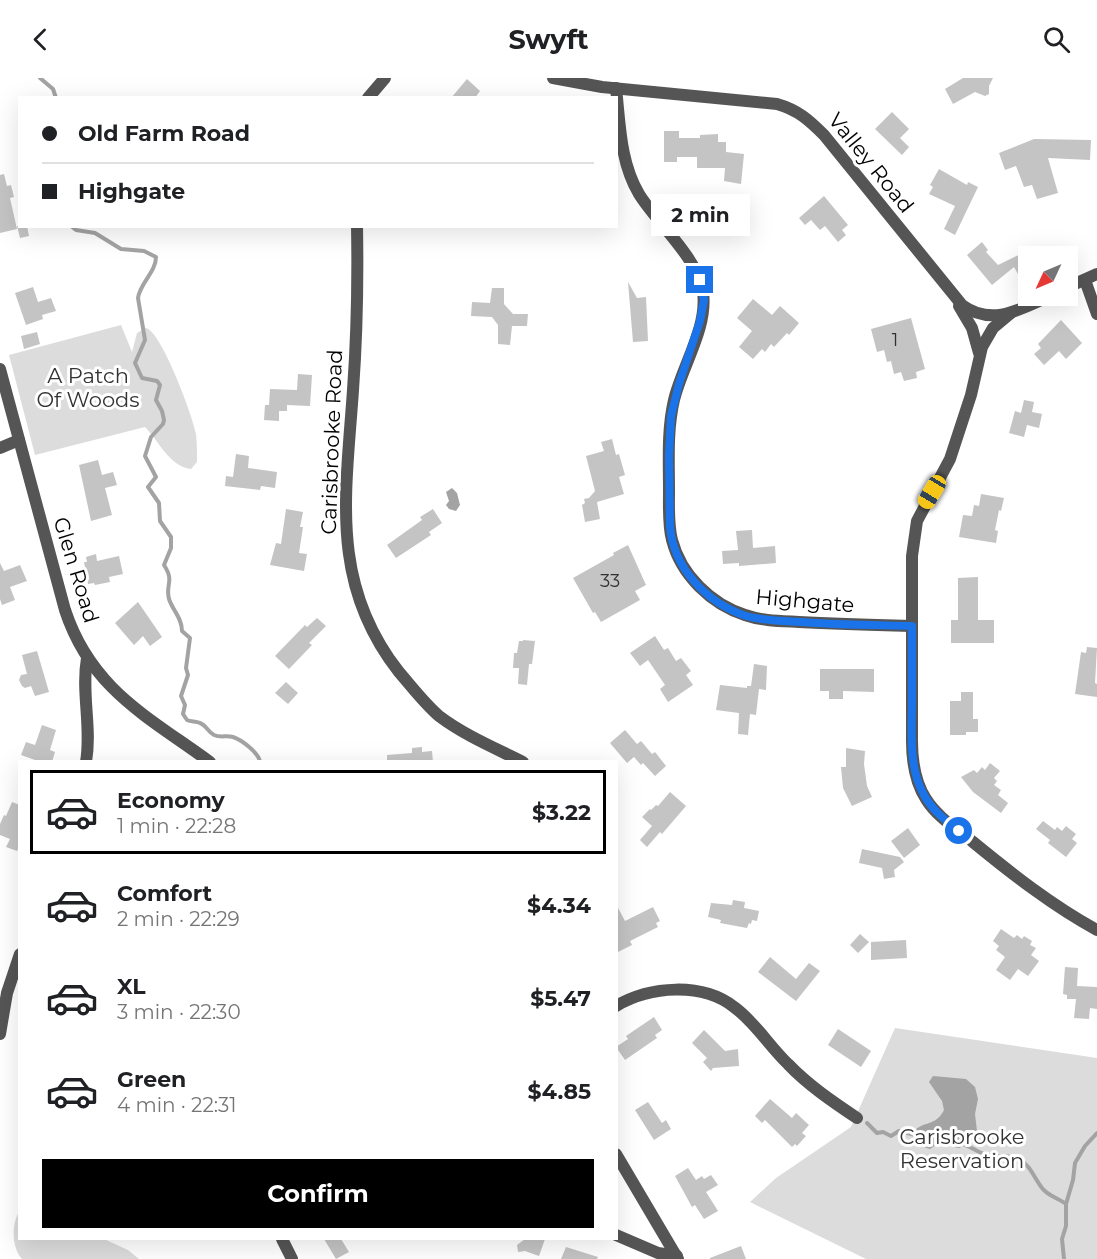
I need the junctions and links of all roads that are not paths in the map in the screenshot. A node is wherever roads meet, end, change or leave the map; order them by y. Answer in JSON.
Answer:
{"nodes":[{"id":1,"x":385,"y":78,"type":"edge"},
{"id":2,"x":553,"y":78,"type":"edge"},
{"id":3,"x":616,"y":88,"type":"junction"},
{"id":4,"x":370,"y":96,"type":"edge"},
{"id":5,"x":617,"y":96,"type":"edge"},
{"id":6,"x":618,"y":104,"type":"edge"},
{"id":7,"x":357,"y":228,"type":"edge"},
{"id":8,"x":1097,"y":274,"type":"edge"},
{"id":9,"x":1085,"y":280,"type":"junction"},
{"id":10,"x":1078,"y":283,"type":"edge"},
{"id":11,"x":955,"y":300,"type":"junction"},
{"id":12,"x":1027,"y":306,"type":"edge"},
{"id":13,"x":1011,"y":313,"type":"junction"},
{"id":14,"x":1097,"y":314,"type":"edge"},
{"id":15,"x":979,"y":356,"type":"junction"},
{"id":16,"x":0,"y":369,"type":"edge"},
{"id":17,"x":19,"y":440,"type":"junction"},
{"id":18,"x":0,"y":448,"type":"edge"},
{"id":19,"x":912,"y":626,"type":"junction"},
{"id":20,"x":87,"y":658,"type":"junction"},
{"id":21,"x":86,"y":760,"type":"edge"},
{"id":22,"x":207,"y":760,"type":"edge"},
{"id":23,"x":519,"y":760,"type":"edge"},
{"id":24,"x":1097,"y":930,"type":"edge"},
{"id":25,"x":18,"y":960,"type":"edge"},
{"id":26,"x":618,"y":1005,"type":"edge"},
{"id":27,"x":0,"y":1034,"type":"edge"},
{"id":28,"x":857,"y":1118,"type":"dead end"},
{"id":29,"x":618,"y":1157,"type":"edge"},
{"id":30,"x":618,"y":1236,"type":"edge"},
{"id":31,"x":282,"y":1240,"type":"edge"},
{"id":32,"x":677,"y":1258,"type":"edge"},
{"id":33,"x":292,"y":1259,"type":"edge"}],
"edges":[{"from":1,"to":4,"type":"street"},
{"from":2,"to":3,"type":"street","name":"Valley Road"},
{"from":3,"to":5,"type":"street","name":"Highgate"},
{"from":3,"to":11,"type":"street","name":"Valley Road"},
{"from":6,"to":19,"type":"street","name":"Highgate"},
{"from":7,"to":23,"type":"street","name":"Carisbrooke Road"},
{"from":8,"to":9,"type":"street"},
{"from":9,"to":10,"type":"street"},
{"from":9,"to":14,"type":"street"},
{"from":11,"to":13,"type":"street","name":"Valley Road"},
{"from":11,"to":15,"type":"street"},
{"from":12,"to":13,"type":"street","name":"Valley Road"},
{"from":13,"to":15,"type":"street"},
{"from":15,"to":19,"type":"street"},
{"from":16,"to":17,"type":"street","name":"Glen Road"},
{"from":17,"to":18,"type":"street"},
{"from":17,"to":20,"type":"street","name":"Glen Road"},
{"from":19,"to":24,"type":"street"},
{"from":20,"to":21,"type":"street"},
{"from":20,"to":22,"type":"street","name":"Glen Road"},
{"from":25,"to":27,"type":"street"},
{"from":26,"to":28,"type":"street"},
{"from":29,"to":32,"type":"street"},
{"from":30,"to":32,"type":"street"},
{"from":31,"to":33,"type":"street"}]}
